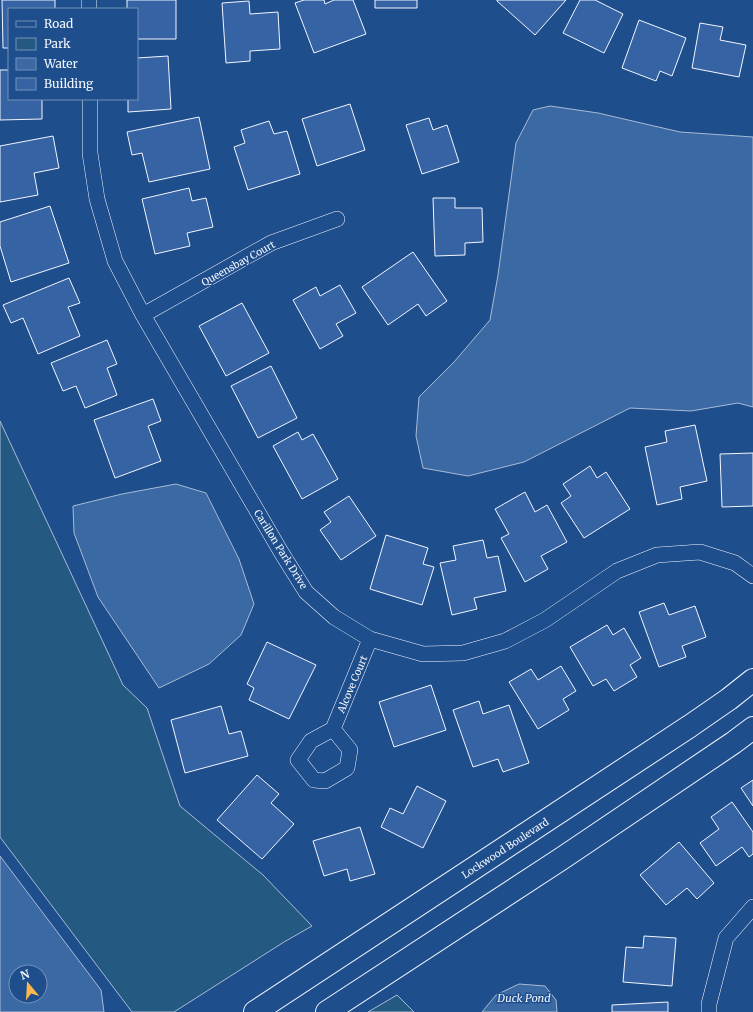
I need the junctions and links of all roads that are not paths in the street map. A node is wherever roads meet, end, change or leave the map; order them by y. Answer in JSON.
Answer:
{"nodes":[{"id":1,"x":90,"y":100,"type":"edge"},
{"id":2,"x":337,"y":219,"type":"dead end"},
{"id":3,"x":143,"y":315,"type":"junction"},
{"id":4,"x":753,"y":576,"type":"edge"},
{"id":5,"x":370,"y":640,"type":"junction"},
{"id":6,"x":753,"y":680,"type":"edge"},
{"id":7,"x":753,"y":728,"type":"edge"},
{"id":8,"x":333,"y":729,"type":"dead end"},
{"id":9,"x":753,"y":908,"type":"edge"},
{"id":10,"x":255,"y":1012,"type":"edge"},
{"id":11,"x":326,"y":1012,"type":"edge"},
{"id":12,"x":709,"y":1012,"type":"edge"}],
"edges":[{"from":1,"to":3,"type":"street","name":"Carillon Park Drive"},
{"from":2,"to":3,"type":"street","name":"Queensbay Court"},
{"from":3,"to":5,"type":"street","name":"Carillon Park Drive"},
{"from":4,"to":5,"type":"street","name":"Carillon Park Drive"},
{"from":5,"to":8,"type":"street","name":"Alcove Court"},
{"from":6,"to":10,"type":"main road","name":"Lockwood Boulevard"},
{"from":7,"to":11,"type":"main road"},
{"from":9,"to":12,"type":"street"}]}
